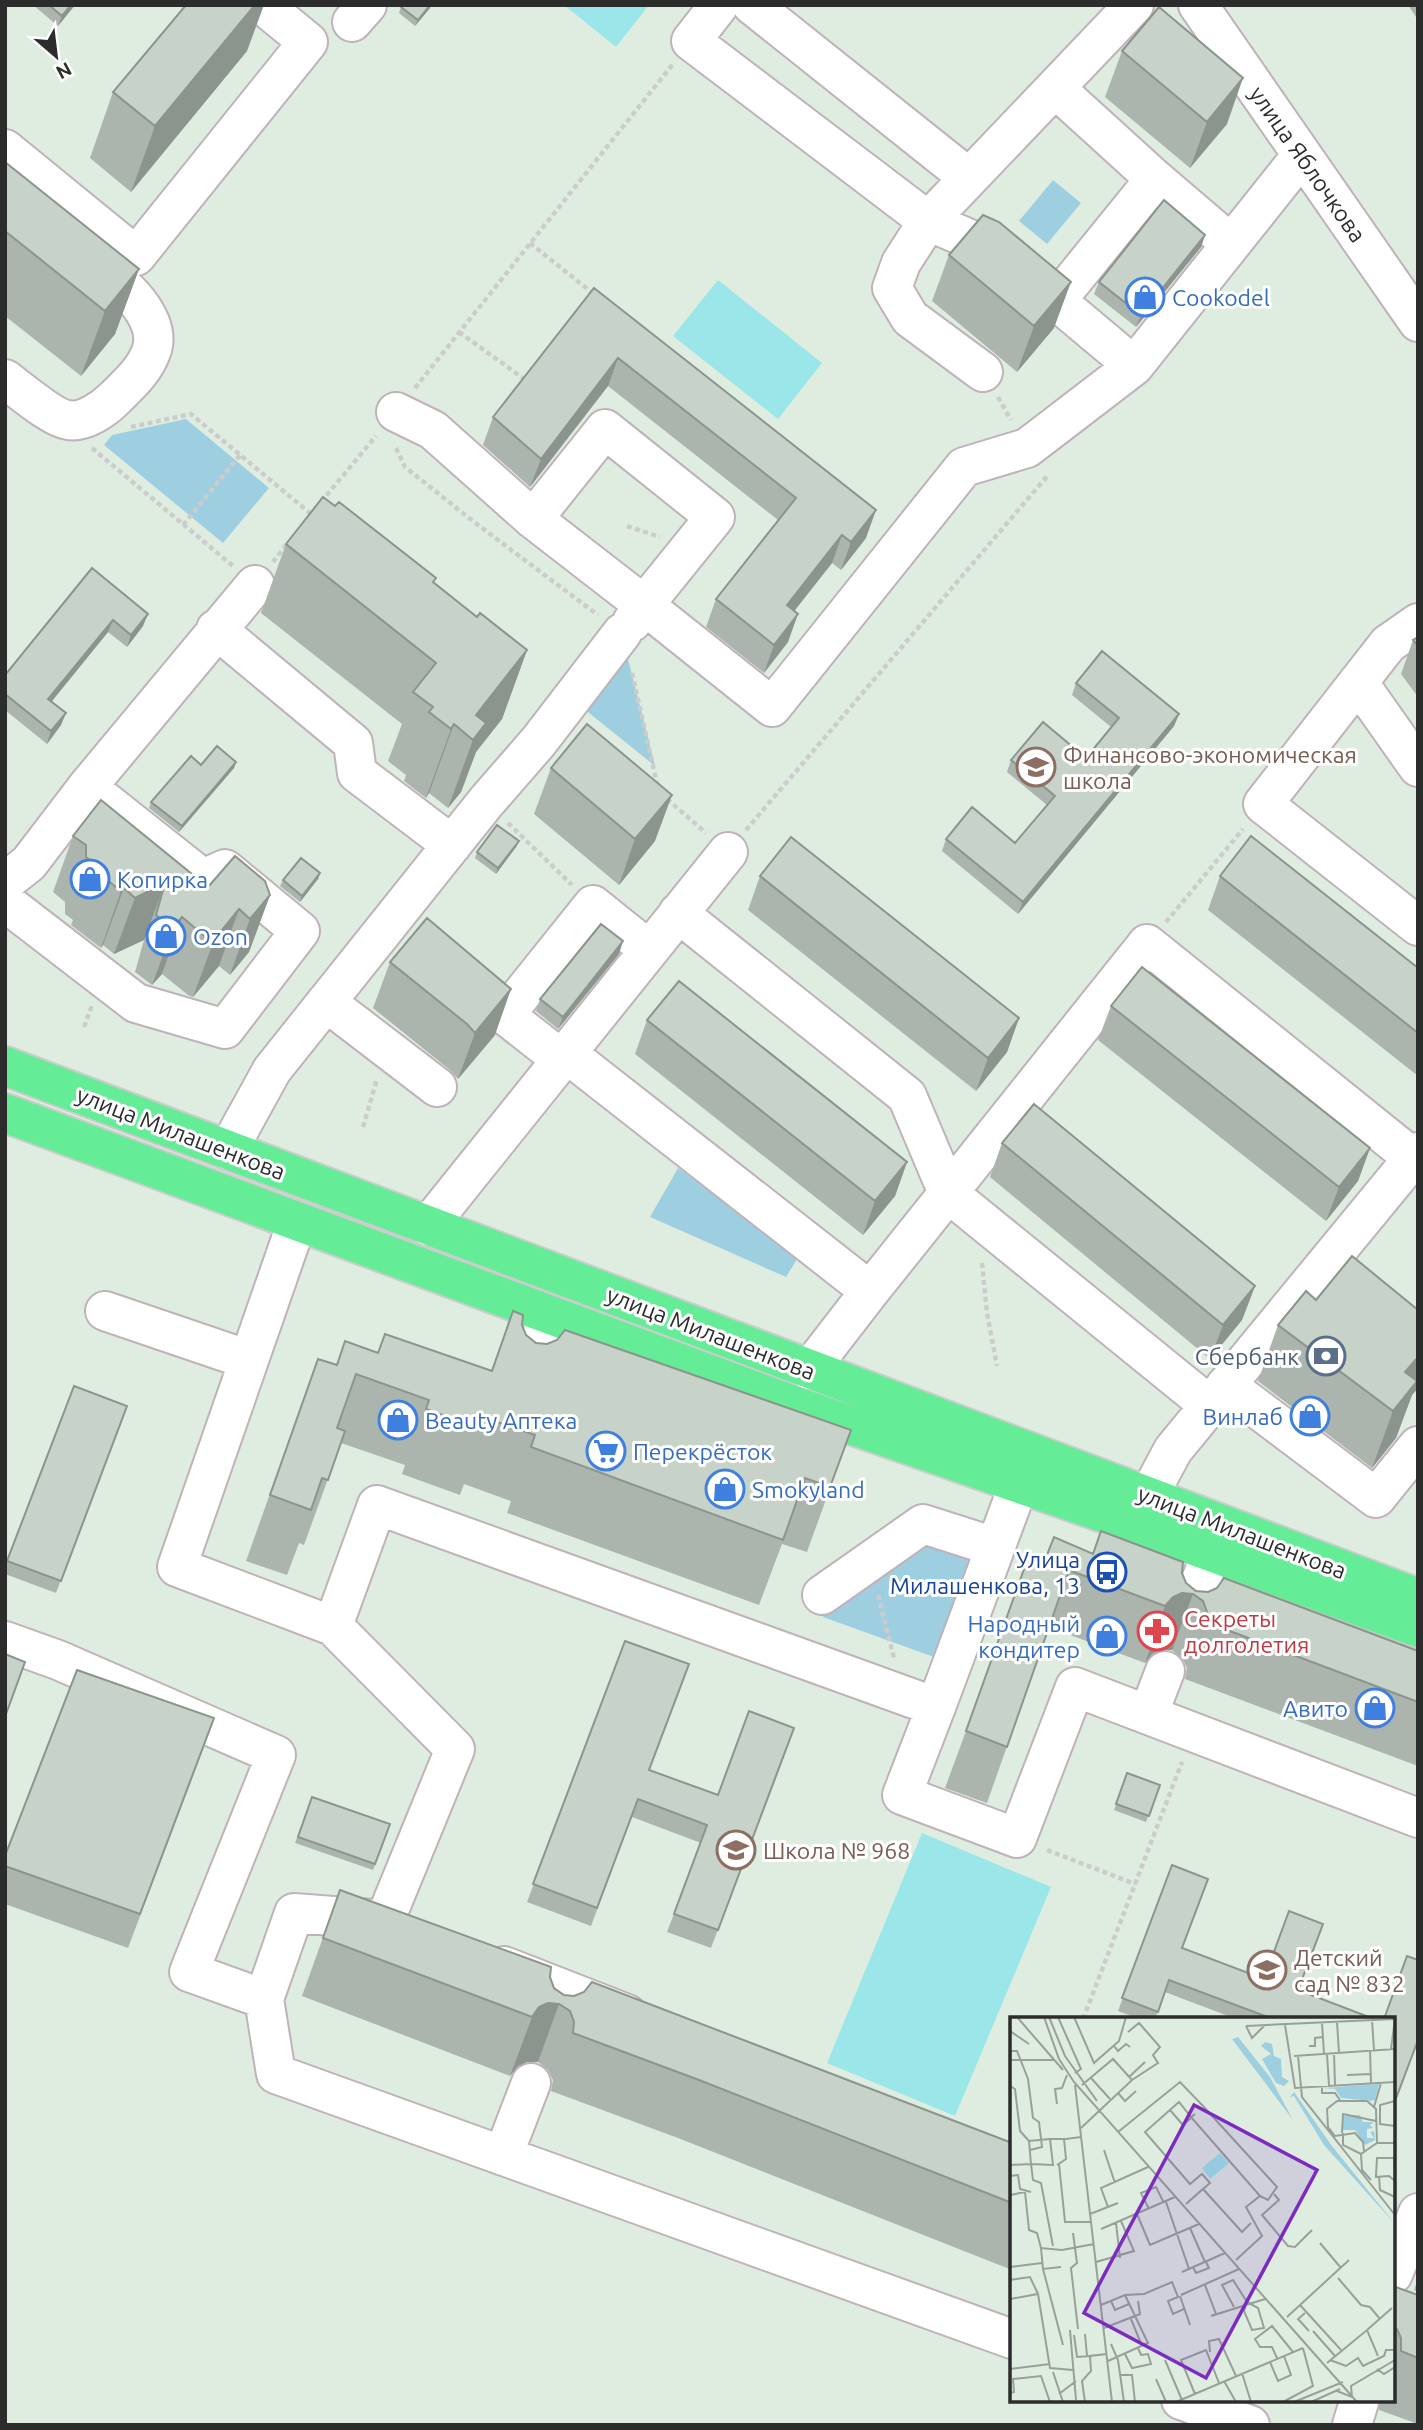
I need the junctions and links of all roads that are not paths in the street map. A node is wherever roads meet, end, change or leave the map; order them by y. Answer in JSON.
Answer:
{"nodes":[{"id":1,"x":263,"y":5,"type":"edge"},
{"id":2,"x":719,"y":5,"type":"edge"},
{"id":3,"x":752,"y":5,"type":"edge"},
{"id":4,"x":1134,"y":5,"type":"edge"},
{"id":5,"x":1198,"y":5,"type":"edge"},
{"id":6,"x":1055,"y":88,"type":"junction"},
{"id":7,"x":5,"y":149,"type":"edge"},
{"id":8,"x":1302,"y":155,"type":"junction"},
{"id":9,"x":969,"y":178,"type":"junction"},
{"id":10,"x":1154,"y":179,"type":"junction"},
{"id":11,"x":5,"y":188,"type":"edge"},
{"id":12,"x":928,"y":221,"type":"junction"},
{"id":13,"x":1231,"y":244,"type":"junction"},
{"id":14,"x":1056,"y":301,"type":"junction"},
{"id":15,"x":1418,"y":322,"type":"edge"},
{"id":16,"x":1134,"y":366,"type":"junction"},
{"id":17,"x":983,"y":372,"type":"dead end"},
{"id":18,"x":5,"y":379,"type":"edge"},
{"id":19,"x":391,"y":418,"type":"road end"},
{"id":20,"x":533,"y":519,"type":"junction"},
{"id":21,"x":255,"y":585,"type":"road end"},
{"id":22,"x":633,"y":620,"type":"junction"},
{"id":23,"x":1418,"y":623,"type":"edge"},
{"id":24,"x":216,"y":629,"type":"junction"},
{"id":25,"x":1358,"y":682,"type":"junction"},
{"id":26,"x":559,"y":714,"type":"junction"},
{"id":27,"x":589,"y":737,"type":"edge"},
{"id":28,"x":1418,"y":767,"type":"edge"},
{"id":29,"x":87,"y":787,"type":"junction"},
{"id":30,"x":452,"y":845,"type":"junction"},
{"id":31,"x":728,"y":852,"type":"road end"},
{"id":32,"x":5,"y":882,"type":"edge"},
{"id":33,"x":5,"y":902,"type":"edge"},
{"id":34,"x":678,"y":914,"type":"junction"},
{"id":35,"x":1418,"y":926,"type":"edge"},
{"id":36,"x":649,"y":950,"type":"junction"},
{"id":37,"x":326,"y":1002,"type":"junction"},
{"id":38,"x":564,"y":1056,"type":"junction"},
{"id":39,"x":5,"y":1066,"type":"edge"},
{"id":40,"x":438,"y":1087,"type":"dead end"},
{"id":41,"x":5,"y":1113,"type":"edge"},
{"id":42,"x":228,"y":1150,"type":"junction"},
{"id":43,"x":1415,"y":1155,"type":"edge"},
{"id":44,"x":948,"y":1193,"type":"junction"},
{"id":45,"x":297,"y":1222,"type":"junction"},
{"id":46,"x":428,"y":1226,"type":"junction"},
{"id":47,"x":870,"y":1291,"type":"junction"},
{"id":48,"x":105,"y":1311,"type":"dead end"},
{"id":49,"x":550,"y":1315,"type":"junction"},
{"id":50,"x":249,"y":1360,"type":"junction"},
{"id":51,"x":809,"y":1370,"type":"junction"},
{"id":52,"x":520,"y":1388,"type":"edge"},
{"id":53,"x":1218,"y":1395,"type":"junction"},
{"id":54,"x":1418,"y":1446,"type":"edge"},
{"id":55,"x":1019,"y":1484,"type":"junction"},
{"id":56,"x":1148,"y":1497,"type":"junction"},
{"id":57,"x":995,"y":1546,"type":"junction"},
{"id":58,"x":1211,"y":1554,"type":"junction"},
{"id":59,"x":822,"y":1595,"type":"dead end"},
{"id":60,"x":1418,"y":1598,"type":"edge"},
{"id":61,"x":332,"y":1626,"type":"junction"},
{"id":62,"x":1183,"y":1627,"type":"edge"},
{"id":63,"x":1418,"y":1628,"type":"edge"},
{"id":64,"x":5,"y":1641,"type":"edge"},
{"id":65,"x":1165,"y":1671,"type":"dead end"},
{"id":66,"x":920,"y":1702,"type":"junction"},
{"id":67,"x":1148,"y":1715,"type":"junction"},
{"id":68,"x":1418,"y":1818,"type":"edge"},
{"id":69,"x":475,"y":1955,"type":"edge"},
{"id":70,"x":264,"y":1999,"type":"junction"},
{"id":71,"x":655,"y":2025,"type":"edge"},
{"id":72,"x":531,"y":2083,"type":"dead end"},
{"id":73,"x":503,"y":2156,"type":"junction"},
{"id":74,"x":1418,"y":2213,"type":"edge"},
{"id":75,"x":1395,"y":2269,"type":"edge"},
{"id":76,"x":1010,"y":2338,"type":"edge"},
{"id":77,"x":1187,"y":2402,"type":"edge"},
{"id":78,"x":1250,"y":2425,"type":"edge"}],
"edges":[{"from":1,"to":7,"type":"street"},
{"from":2,"to":12,"type":"street"},
{"from":3,"to":9,"type":"street"},
{"from":4,"to":6,"type":"street"},
{"from":5,"to":8,"type":"street","name":"улица Яблочкова"},
{"from":6,"to":9,"type":"street"},
{"from":6,"to":10,"type":"street"},
{"from":8,"to":13,"type":"street"},
{"from":8,"to":15,"type":"street","name":"улица Яблочкова"},
{"from":9,"to":12,"type":"street"},
{"from":10,"to":13,"type":"street"},
{"from":10,"to":14,"type":"street"},
{"from":11,"to":18,"type":"street"},
{"from":12,"to":14,"type":"street"},
{"from":12,"to":17,"type":"street"},
{"from":13,"to":16,"type":"street"},
{"from":14,"to":16,"type":"street"},
{"from":16,"to":22,"type":"street"},
{"from":19,"to":20,"type":"street"},
{"from":20,"to":22,"type":"street"},
{"from":20,"to":22,"type":"street"},
{"from":21,"to":24,"type":"street"},
{"from":22,"to":26,"type":"street"},
{"from":23,"to":25,"type":"street"},
{"from":24,"to":29,"type":"street"},
{"from":24,"to":30,"type":"street"},
{"from":25,"to":28,"type":"street"},
{"from":25,"to":35,"type":"street"},
{"from":26,"to":27,"type":"street"},
{"from":26,"to":30,"type":"street"},
{"from":29,"to":32,"type":"street"},
{"from":29,"to":33,"type":"street"},
{"from":30,"to":37,"type":"street"},
{"from":31,"to":34,"type":"street"},
{"from":34,"to":36,"type":"street"},
{"from":34,"to":44,"type":"street"},
{"from":36,"to":38,"type":"street"},
{"from":36,"to":38,"type":"street"},
{"from":37,"to":40,"type":"street"},
{"from":37,"to":42,"type":"street"},
{"from":38,"to":46,"type":"street"},
{"from":38,"to":47,"type":"street"},
{"from":39,"to":42,"type":"main road","name":"улица Милашенкова"},
{"from":41,"to":45,"type":"main road","name":"улица Милашенкова"},
{"from":42,"to":46,"type":"main road","name":"улица Милашенкова"},
{"from":43,"to":44,"type":"street"},
{"from":43,"to":53,"type":"street"},
{"from":44,"to":47,"type":"street"},
{"from":44,"to":53,"type":"street"},
{"from":45,"to":49,"type":"main road","name":"улица Милашенкова"},
{"from":45,"to":50,"type":"street"},
{"from":46,"to":51,"type":"main road","name":"улица Милашенкова"},
{"from":47,"to":51,"type":"street"},
{"from":48,"to":50,"type":"street"},
{"from":49,"to":52,"type":"street"},
{"from":49,"to":55,"type":"main road","name":"улица Милашенкова"},
{"from":50,"to":61,"type":"street"},
{"from":51,"to":56,"type":"main road","name":"улица Милашенкова"},
{"from":53,"to":54,"type":"street"},
{"from":53,"to":56,"type":"street"},
{"from":55,"to":57,"type":"street"},
{"from":55,"to":58,"type":"main road","name":"улица Милашенкова"},
{"from":56,"to":60,"type":"main road","name":"улица Милашенкова"},
{"from":57,"to":59,"type":"street"},
{"from":57,"to":66,"type":"street"},
{"from":58,"to":62,"type":"street"},
{"from":58,"to":63,"type":"main road","name":"улица Милашенкова"},
{"from":61,"to":66,"type":"street"},
{"from":61,"to":70,"type":"street"},
{"from":64,"to":70,"type":"street"},
{"from":65,"to":67,"type":"street"},
{"from":66,"to":67,"type":"street"},
{"from":67,"to":68,"type":"street"},
{"from":69,"to":71,"type":"street"},
{"from":70,"to":73,"type":"street"},
{"from":72,"to":73,"type":"street"},
{"from":73,"to":76,"type":"street"},
{"from":74,"to":75,"type":"street"},
{"from":77,"to":78,"type":"street"}]}
